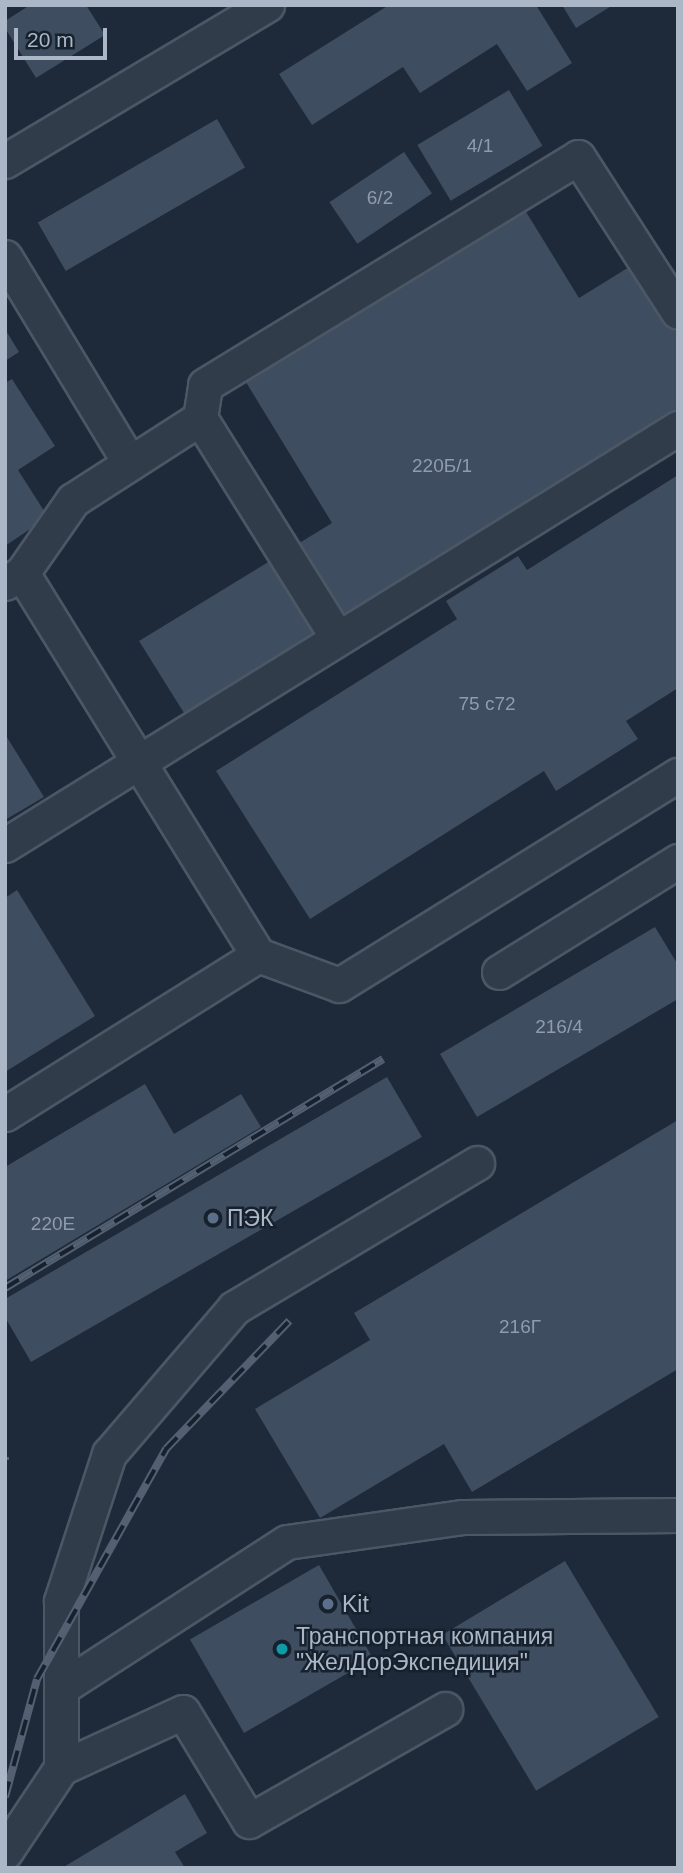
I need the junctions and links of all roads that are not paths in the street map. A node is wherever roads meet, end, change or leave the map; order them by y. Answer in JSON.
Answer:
{"nodes":[{"id":1,"x":267,"y":5,"type":"edge"},
{"id":2,"x":5,"y":161,"type":"edge"},
{"id":3,"x":5,"y":257,"type":"edge"},
{"id":4,"x":678,"y":312,"type":"edge"},
{"id":5,"x":200,"y":418,"type":"junction"},
{"id":6,"x":678,"y":428,"type":"edge"},
{"id":7,"x":130,"y":463,"type":"junction"},
{"id":8,"x":14,"y":578,"type":"edge"},
{"id":9,"x":337,"y":637,"type":"junction"},
{"id":10,"x":138,"y":762,"type":"junction"},
{"id":11,"x":678,"y":775,"type":"edge"},
{"id":12,"x":5,"y":845,"type":"edge"},
{"id":13,"x":678,"y":861,"type":"edge"},
{"id":14,"x":258,"y":955,"type":"junction"},
{"id":15,"x":499,"y":972,"type":"dead end"},
{"id":16,"x":5,"y":1114,"type":"edge"},
{"id":17,"x":477,"y":1163,"type":"dead end"},
{"id":18,"x":678,"y":1515,"type":"edge"},
{"id":19,"x":61,"y":1688,"type":"junction"},
{"id":20,"x":445,"y":1709,"type":"dead end"},
{"id":21,"x":61,"y":1768,"type":"junction"},
{"id":22,"x":5,"y":1852,"type":"edge"}],
"edges":[{"from":1,"to":2,"type":"street"},
{"from":3,"to":7,"type":"street"},
{"from":4,"to":5,"type":"street"},
{"from":5,"to":7,"type":"street"},
{"from":5,"to":9,"type":"street"},
{"from":6,"to":9,"type":"street"},
{"from":7,"to":8,"type":"street"},
{"from":8,"to":10,"type":"street"},
{"from":9,"to":10,"type":"street"},
{"from":10,"to":12,"type":"street"},
{"from":10,"to":14,"type":"street"},
{"from":11,"to":14,"type":"street"},
{"from":13,"to":15,"type":"street"},
{"from":14,"to":16,"type":"street"},
{"from":17,"to":19,"type":"street"},
{"from":18,"to":19,"type":"street"},
{"from":19,"to":21,"type":"street"},
{"from":20,"to":21,"type":"street"},
{"from":21,"to":22,"type":"street"}]}
